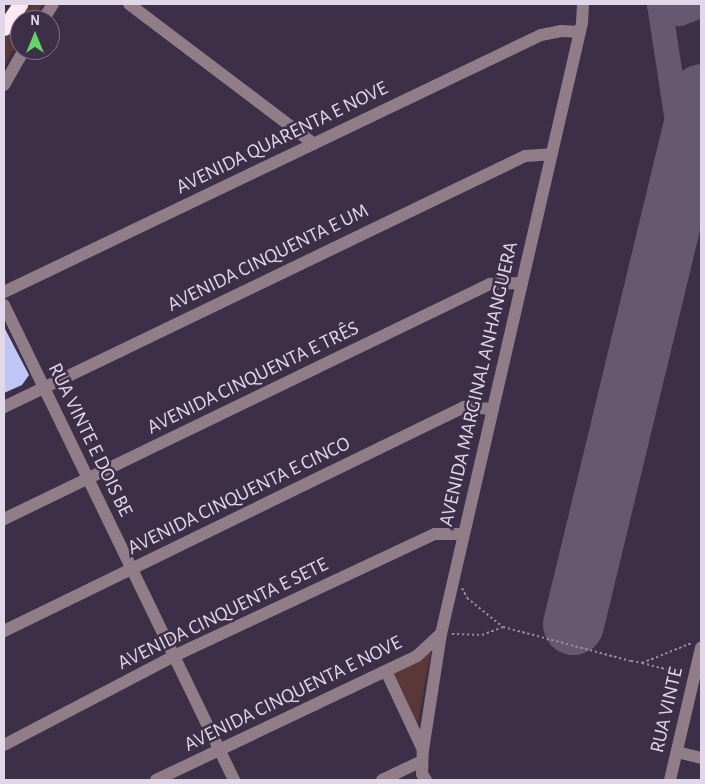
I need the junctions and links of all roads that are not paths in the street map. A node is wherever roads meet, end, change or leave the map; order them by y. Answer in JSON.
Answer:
{"nodes":[{"id":1,"x":12,"y":4,"type":"edge"},
{"id":2,"x":20,"y":4,"type":"edge"},
{"id":3,"x":130,"y":4,"type":"edge"},
{"id":4,"x":583,"y":4,"type":"edge"},
{"id":5,"x":4,"y":14,"type":"edge"},
{"id":6,"x":4,"y":28,"type":"edge"},
{"id":7,"x":580,"y":32,"type":"junction"},
{"id":8,"x":18,"y":60,"type":"edge"},
{"id":9,"x":4,"y":86,"type":"edge"},
{"id":10,"x":314,"y":144,"type":"junction"},
{"id":11,"x":551,"y":154,"type":"junction"},
{"id":12,"x":522,"y":283,"type":"junction"},
{"id":13,"x":4,"y":292,"type":"edge"},
{"id":14,"x":4,"y":305,"type":"edge"},
{"id":15,"x":44,"y":387,"type":"junction"},
{"id":16,"x":4,"y":407,"type":"edge"},
{"id":17,"x":493,"y":409,"type":"junction"},
{"id":18,"x":88,"y":478,"type":"junction"},
{"id":19,"x":4,"y":519,"type":"edge"},
{"id":20,"x":464,"y":534,"type":"junction"},
{"id":21,"x":132,"y":568,"type":"junction"},
{"id":22,"x":4,"y":631,"type":"edge"},
{"id":23,"x":441,"y":634,"type":"junction"},
{"id":24,"x":697,"y":645,"type":"edge"},
{"id":25,"x":174,"y":656,"type":"junction"},
{"id":26,"x":698,"y":669,"type":"edge"},
{"id":27,"x":386,"y":671,"type":"junction"},
{"id":28,"x":4,"y":745,"type":"edge"},
{"id":29,"x":220,"y":750,"type":"junction"},
{"id":30,"x":676,"y":752,"type":"junction"},
{"id":31,"x":422,"y":755,"type":"junction"},
{"id":32,"x":701,"y":758,"type":"edge"},
{"id":33,"x":422,"y":778,"type":"edge"},
{"id":34,"x":156,"y":780,"type":"edge"},
{"id":35,"x":234,"y":780,"type":"edge"},
{"id":36,"x":382,"y":780,"type":"edge"},
{"id":37,"x":670,"y":780,"type":"edge"}],
"edges":[{"from":1,"to":5,"type":"highway"},
{"from":2,"to":6,"type":"highway"},
{"from":3,"to":10,"type":"street"},
{"from":4,"to":7,"type":"street","name":"AVENIDA MARGINAL ANHANGUERA"},
{"from":7,"to":10,"type":"street","name":"AVENIDA QUARENTA E NOVE"},
{"from":7,"to":11,"type":"street","name":"AVENIDA MARGINAL ANHANGUERA"},
{"from":8,"to":9,"type":"street"},
{"from":10,"to":13,"type":"street","name":"AVENIDA QUARENTA E NOVE"},
{"from":11,"to":12,"type":"street","name":"AVENIDA MARGINAL ANHANGUERA"},
{"from":11,"to":15,"type":"street","name":"AVENIDA CINQUENTA E UM"},
{"from":12,"to":17,"type":"street","name":"AVENIDA MARGINAL ANHANGUERA"},
{"from":12,"to":18,"type":"street","name":"AVENIDA CINQUENTA E TRÊS"},
{"from":14,"to":15,"type":"street","name":"RUA VINTE E DOIS BE"},
{"from":15,"to":16,"type":"street","name":"AVENIDA CINQUENTA E UM"},
{"from":15,"to":18,"type":"street","name":"RUA VINTE E DOIS BE"},
{"from":17,"to":20,"type":"street","name":"AVENIDA MARGINAL ANHANGUERA"},
{"from":17,"to":21,"type":"street","name":"AVENIDA CINQUENTA E CINCO"},
{"from":18,"to":19,"type":"street","name":"AVENIDA CINQUENTA E TRÊS"},
{"from":18,"to":21,"type":"street","name":"RUA VINTE E DOIS BE"},
{"from":20,"to":23,"type":"street","name":"AVENIDA MARGINAL ANHANGUERA"},
{"from":20,"to":25,"type":"street","name":"AVENIDA CINQUENTA E SETE"},
{"from":21,"to":22,"type":"street","name":"AVENIDA CINQUENTA E CINCO"},
{"from":21,"to":25,"type":"street","name":"RUA VINTE E DOIS BE"},
{"from":23,"to":27,"type":"street","name":"AVENIDA CINQUENTA E NOVE"},
{"from":23,"to":31,"type":"street","name":"AVENIDA MARGINAL ANHANGUERA"},
{"from":24,"to":26,"type":"street","name":"RUA VINTE"},
{"from":25,"to":28,"type":"street","name":"AVENIDA CINQUENTA E SETE"},
{"from":25,"to":29,"type":"street","name":"RUA VINTE E DOIS BE"},
{"from":26,"to":30,"type":"street","name":"RUA VINTE"},
{"from":27,"to":29,"type":"street","name":"AVENIDA CINQUENTA E NOVE"},
{"from":27,"to":31,"type":"street"},
{"from":29,"to":34,"type":"street","name":"AVENIDA CINQUENTA E NOVE"},
{"from":29,"to":35,"type":"street","name":"RUA VINTE E DOIS BE"},
{"from":30,"to":32,"type":"street"},
{"from":30,"to":37,"type":"street","name":"RUA VINTE"},
{"from":31,"to":33,"type":"street","name":"AVENIDA MARGINAL ANHANGUERA"},
{"from":31,"to":36,"type":"street"}]}
